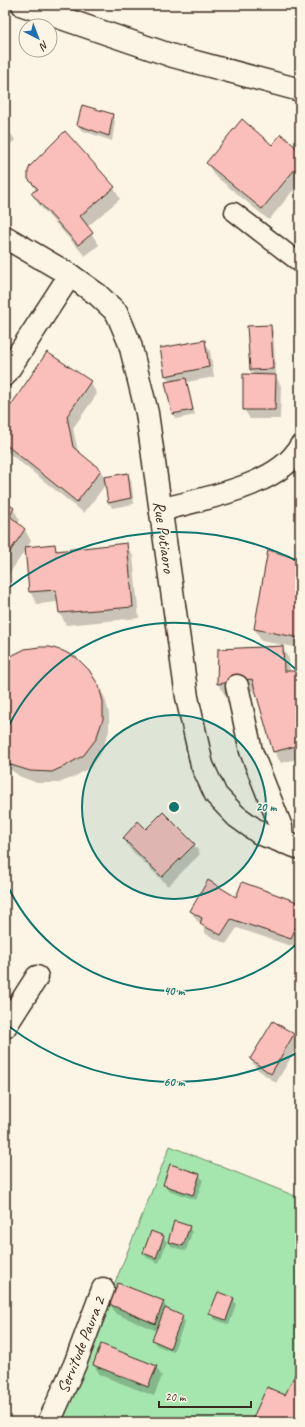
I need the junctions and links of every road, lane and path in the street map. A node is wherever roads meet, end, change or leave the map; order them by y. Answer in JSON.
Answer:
{"nodes":[{"id":1,"x":23,"y":5,"type":"edge"},
{"id":2,"x":300,"y":90,"type":"edge"},
{"id":3,"x":234,"y":212,"type":"dead end"},
{"id":4,"x":5,"y":236,"type":"edge"},
{"id":5,"x":300,"y":263,"type":"edge"},
{"id":6,"x":70,"y":275,"type":"junction"},
{"id":7,"x":5,"y":375,"type":"edge"},
{"id":8,"x":300,"y":447,"type":"edge"},
{"id":9,"x":161,"y":512,"type":"junction"},
{"id":10,"x":237,"y":686,"type":"dead end"},
{"id":11,"x":291,"y":845,"type":"edge"},
{"id":12,"x":37,"y":977,"type":"dead end"},
{"id":13,"x":5,"y":1027,"type":"edge"},
{"id":14,"x":103,"y":1289,"type":"dead end"},
{"id":15,"x":49,"y":1422,"type":"edge"}],
"edges":[{"from":1,"to":2,"type":"street"},
{"from":3,"to":5,"type":"lane"},
{"from":4,"to":6,"type":"street","name":"Rue Putiaoro"},
{"from":6,"to":7,"type":"street"},
{"from":6,"to":9,"type":"street","name":"Rue Putiaoro"},
{"from":8,"to":9,"type":"street"},
{"from":9,"to":11,"type":"street","name":"Rue Putiaoro"},
{"from":10,"to":11,"type":"street"},
{"from":12,"to":13,"type":"street"},
{"from":14,"to":15,"type":"street","name":"Servitude Paura 2"}]}
